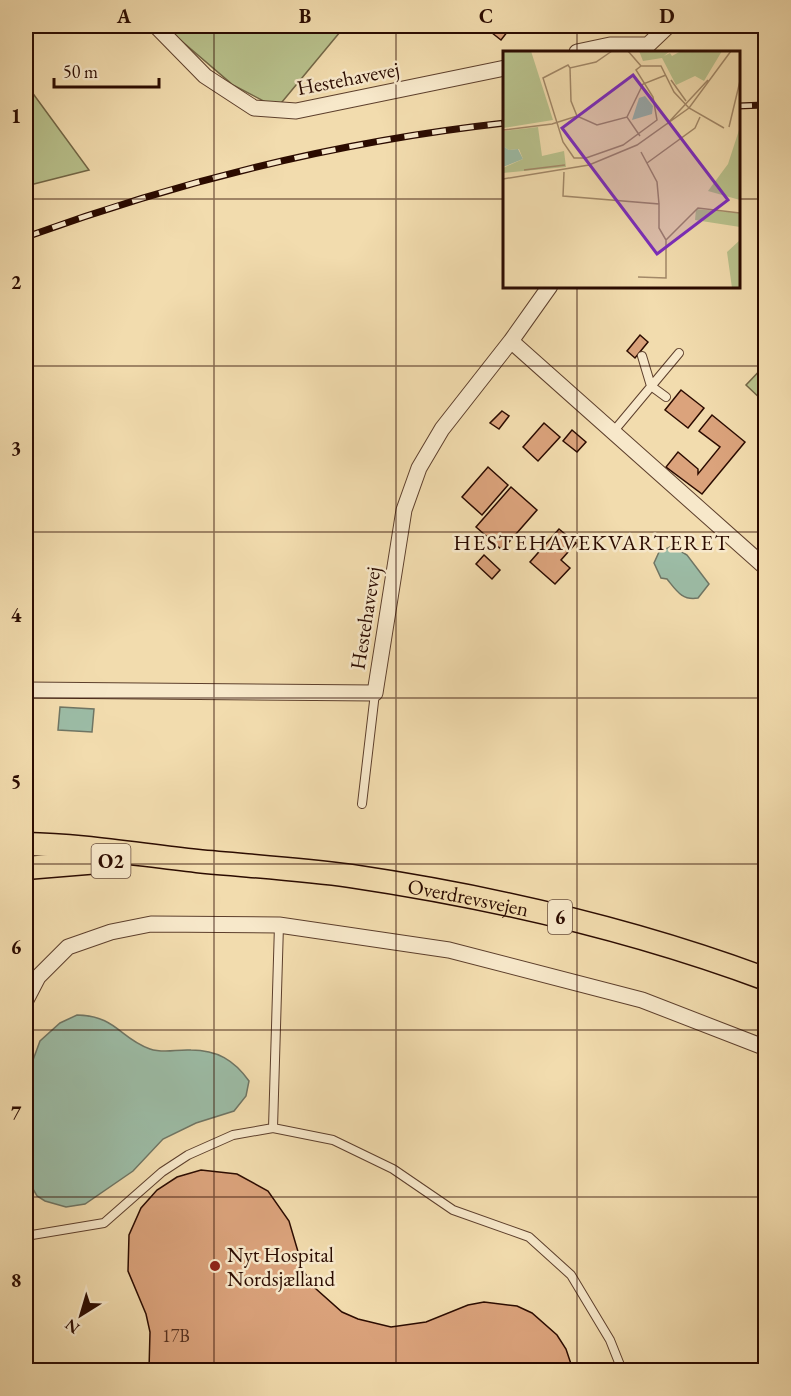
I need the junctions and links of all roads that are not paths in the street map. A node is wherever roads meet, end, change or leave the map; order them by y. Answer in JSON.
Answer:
{"nodes":[{"id":1,"x":156,"y":26,"type":"edge"},
{"id":2,"x":668,"y":26,"type":"edge"},
{"id":3,"x":648,"y":49,"type":"edge"},
{"id":4,"x":582,"y":51,"type":"edge"},
{"id":5,"x":503,"y":68,"type":"edge"},
{"id":6,"x":549,"y":288,"type":"edge"},
{"id":7,"x":511,"y":341,"type":"junction"},
{"id":8,"x":679,"y":353,"type":"dead end"},
{"id":9,"x":642,"y":356,"type":"dead end"},
{"id":10,"x":651,"y":386,"type":"junction"},
{"id":11,"x":666,"y":397,"type":"dead end"},
{"id":12,"x":613,"y":432,"type":"junction"},
{"id":13,"x":765,"y":568,"type":"edge"},
{"id":14,"x":26,"y":690,"type":"edge"},
{"id":15,"x":375,"y":693,"type":"junction"},
{"id":16,"x":362,"y":804,"type":"dead end"},
{"id":17,"x":26,"y":844,"type":"edge"},
{"id":18,"x":196,"y":861,"type":"junction"},
{"id":19,"x":26,"y":868,"type":"edge"},
{"id":20,"x":279,"y":925,"type":"junction"},
{"id":21,"x":765,"y":979,"type":"edge"},
{"id":22,"x":26,"y":1000,"type":"edge"},
{"id":23,"x":765,"y":1048,"type":"edge"},
{"id":24,"x":273,"y":1128,"type":"junction"},
{"id":25,"x":26,"y":1236,"type":"edge"},
{"id":26,"x":622,"y":1371,"type":"edge"}],
"edges":[{"from":1,"to":5,"type":"street","name":"Hestehavevej"},
{"from":2,"to":3,"type":"street"},
{"from":3,"to":4,"type":"street"},
{"from":6,"to":7,"type":"street","name":"Hestehavevej"},
{"from":7,"to":12,"type":"street"},
{"from":7,"to":15,"type":"street","name":"Hestehavevej"},
{"from":8,"to":10,"type":"lane"},
{"from":9,"to":10,"type":"lane"},
{"from":10,"to":11,"type":"lane"},
{"from":10,"to":12,"type":"lane"},
{"from":12,"to":13,"type":"street"},
{"from":14,"to":15,"type":"street","name":"Hestehavevej"},
{"from":15,"to":16,"type":"lane"},
{"from":17,"to":18,"type":"main road","name":"Overdrevsvejen","number":"6"},
{"from":18,"to":19,"type":"main road","name":"Overdrevsvejen","number":"O2"},
{"from":18,"to":21,"type":"main road","name":"Overdrevsvejen","number":"6"},
{"from":20,"to":22,"type":"street"},
{"from":20,"to":23,"type":"street"},
{"from":20,"to":24,"type":"lane"},
{"from":24,"to":25,"type":"lane"},
{"from":24,"to":26,"type":"lane"}]}
